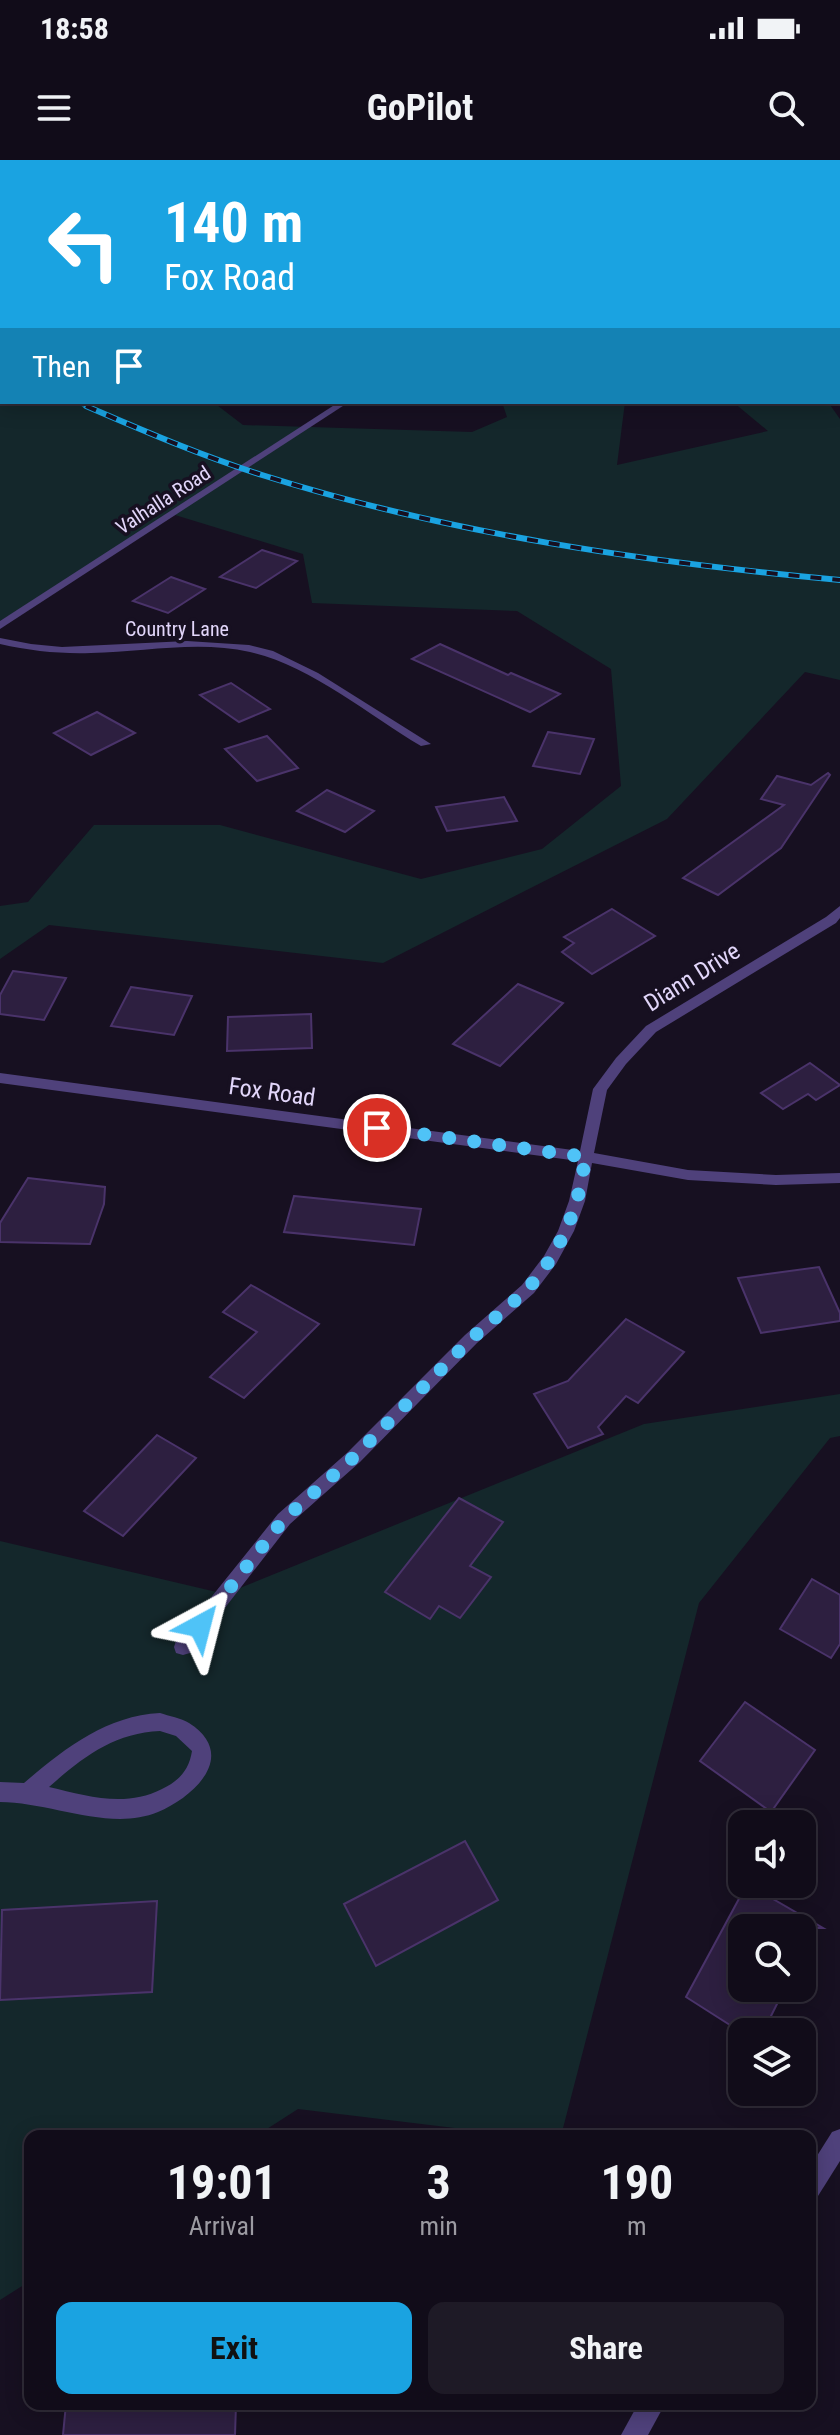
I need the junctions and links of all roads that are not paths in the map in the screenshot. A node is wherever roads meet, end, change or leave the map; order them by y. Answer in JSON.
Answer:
{"nodes":[{"id":1,"x":342,"y":404,"type":"edge"},
{"id":2,"x":0,"y":626,"type":"edge"},
{"id":3,"x":0,"y":641,"type":"edge"},
{"id":4,"x":425,"y":744,"type":"dead end"},
{"id":5,"x":840,"y":910,"type":"edge"},
{"id":6,"x":0,"y":1078,"type":"edge"},
{"id":7,"x":586,"y":1157,"type":"junction"},
{"id":8,"x":840,"y":1178,"type":"edge"},
{"id":9,"x":183,"y":1647,"type":"dead end"},
{"id":10,"x":30,"y":1791,"type":"junction"},
{"id":11,"x":0,"y":1792,"type":"edge"},
{"id":12,"x":840,"y":2140,"type":"edge"},
{"id":13,"x":816,"y":2178,"type":"edge"},
{"id":14,"x":649,"y":2410,"type":"edge"},
{"id":15,"x":634,"y":2435,"type":"edge"}],
"edges":[{"from":1,"to":2,"type":"street","name":"Valhalla Road"},
{"from":3,"to":4,"type":"street","name":"Country Lane"},
{"from":5,"to":7,"type":"street","name":"Diann Drive"},
{"from":6,"to":7,"type":"street","name":"Fox Road"},
{"from":7,"to":8,"type":"street"},
{"from":7,"to":9,"type":"street","name":"Diann Drive"},
{"from":10,"to":10,"type":"street"},
{"from":10,"to":11,"type":"street"},
{"from":12,"to":13,"type":"street"},
{"from":14,"to":15,"type":"street"}]}
